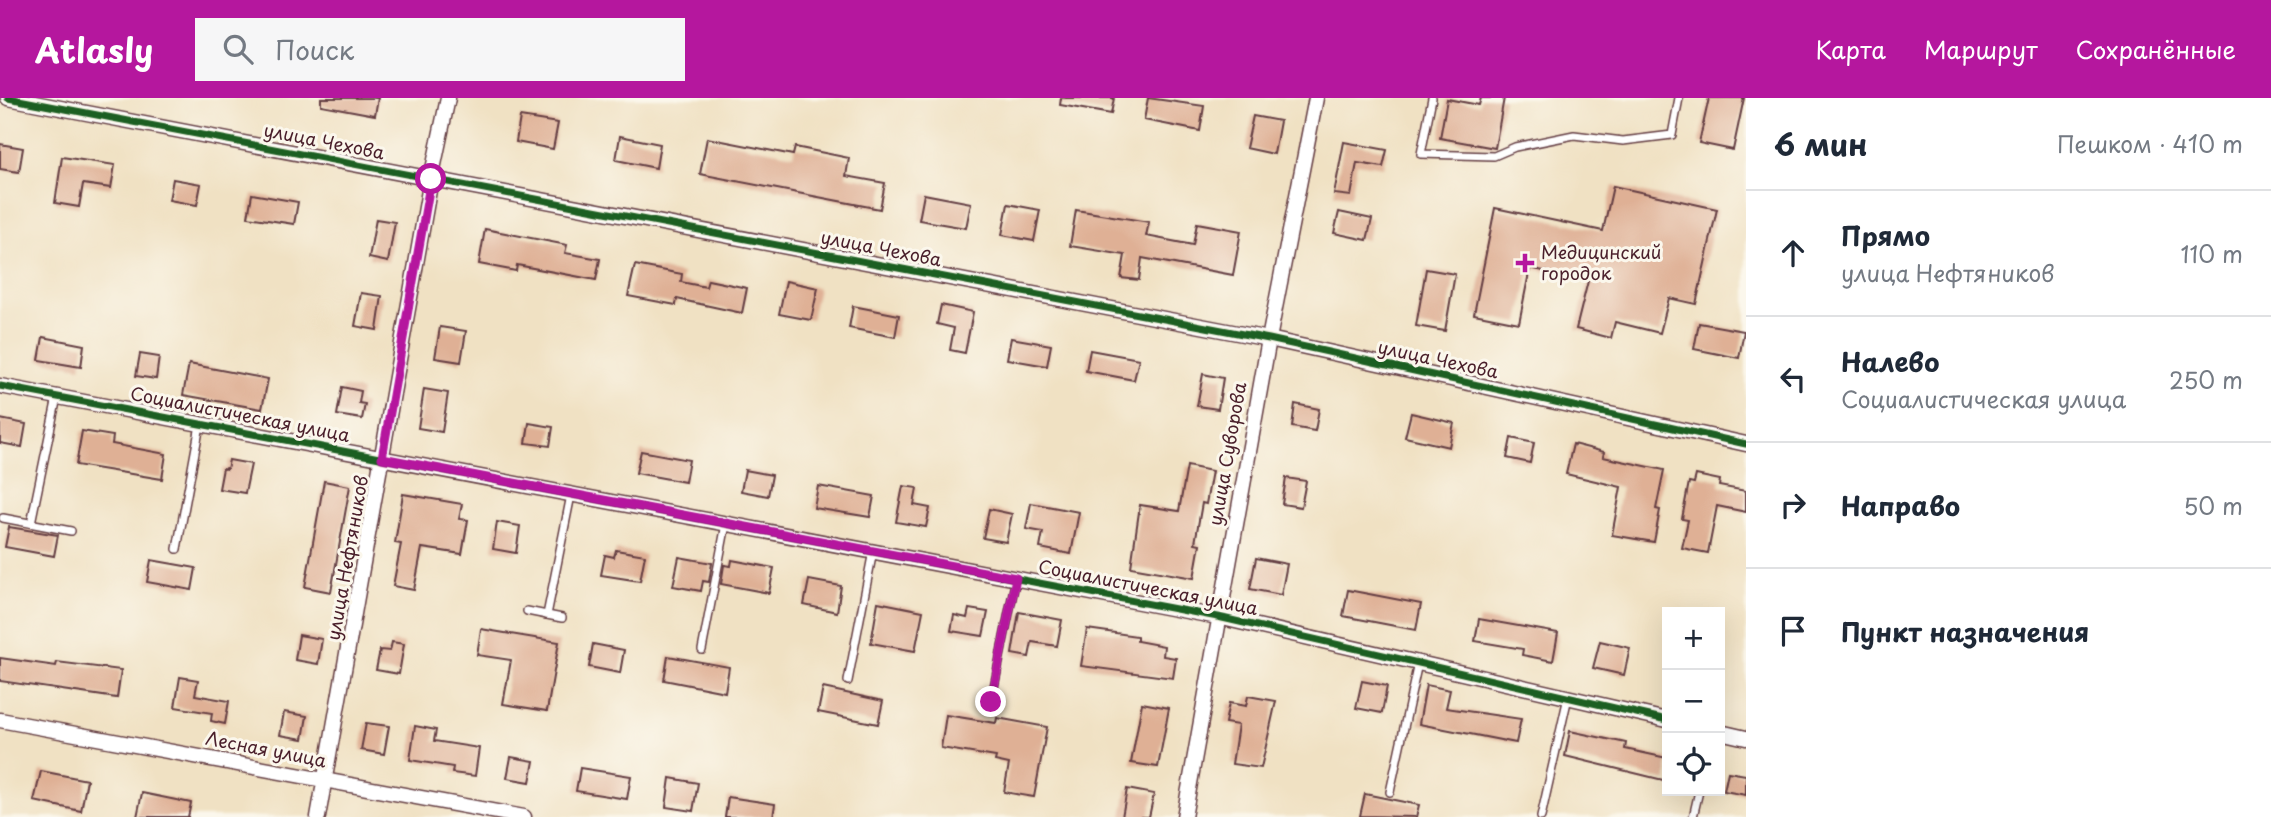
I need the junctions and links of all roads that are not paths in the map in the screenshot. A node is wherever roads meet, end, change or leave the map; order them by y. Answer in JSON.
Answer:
{"nodes":[{"id":1,"x":8,"y":98,"type":"edge"},
{"id":2,"x":448,"y":98,"type":"edge"},
{"id":3,"x":1316,"y":98,"type":"edge"},
{"id":4,"x":1433,"y":98,"type":"edge"},
{"id":5,"x":1679,"y":98,"type":"edge"},
{"id":6,"x":431,"y":179,"type":"junction"},
{"id":7,"x":1269,"y":339,"type":"junction"},
{"id":8,"x":0,"y":386,"type":"edge"},
{"id":9,"x":57,"y":397,"type":"junction"},
{"id":10,"x":200,"y":425,"type":"junction"},
{"id":11,"x":1746,"y":444,"type":"edge"},
{"id":12,"x":382,"y":458,"type":"junction"},
{"id":13,"x":571,"y":494,"type":"junction"},
{"id":14,"x":3,"y":518,"type":"dead end"},
{"id":15,"x":31,"y":523,"type":"junction"},
{"id":16,"x":726,"y":523,"type":"junction"},
{"id":17,"x":71,"y":531,"type":"dead end"},
{"id":18,"x":177,"y":549,"type":"dead end"},
{"id":19,"x":873,"y":551,"type":"junction"},
{"id":20,"x":1016,"y":578,"type":"junction"},
{"id":21,"x":527,"y":611,"type":"dead end"},
{"id":22,"x":547,"y":615,"type":"junction"},
{"id":23,"x":1218,"y":617,"type":"junction"},
{"id":24,"x":562,"y":618,"type":"dead end"},
{"id":25,"x":702,"y":650,"type":"dead end"},
{"id":26,"x":1418,"y":663,"type":"junction"},
{"id":27,"x":848,"y":681,"type":"dead end"},
{"id":28,"x":1567,"y":697,"type":"junction"},
{"id":29,"x":991,"y":702,"type":"dead end"},
{"id":30,"x":1662,"y":719,"type":"edge"},
{"id":31,"x":0,"y":720,"type":"edge"},
{"id":32,"x":1724,"y":733,"type":"edge"},
{"id":33,"x":1746,"y":738,"type":"edge"},
{"id":34,"x":325,"y":781,"type":"junction"},
{"id":35,"x":1390,"y":793,"type":"dead end"},
{"id":36,"x":1698,"y":796,"type":"edge"},
{"id":37,"x":318,"y":817,"type":"edge"},
{"id":38,"x":524,"y":817,"type":"edge"},
{"id":39,"x":1184,"y":817,"type":"edge"},
{"id":40,"x":1541,"y":817,"type":"edge"},
{"id":41,"x":1693,"y":817,"type":"edge"}],
"edges":[{"from":1,"to":6,"type":"street","name":"улица Чехова"},
{"from":2,"to":6,"type":"street","name":"улица Нефтяников"},
{"from":3,"to":7,"type":"street","name":"улица Суворова"},
{"from":4,"to":5,"type":"lane"},
{"from":6,"to":7,"type":"street","name":"улица Чехова"},
{"from":6,"to":12,"type":"street","name":"улица Нефтяников"},
{"from":7,"to":11,"type":"street","name":"улица Чехова"},
{"from":7,"to":23,"type":"street","name":"улица Суворова"},
{"from":8,"to":9,"type":"street","name":"Социалистическая улица"},
{"from":9,"to":10,"type":"street","name":"Социалистическая улица"},
{"from":9,"to":15,"type":"lane"},
{"from":10,"to":12,"type":"street","name":"Социалистическая улица"},
{"from":10,"to":18,"type":"lane"},
{"from":12,"to":13,"type":"street","name":"Социалистическая улица"},
{"from":12,"to":34,"type":"street","name":"улица Нефтяников"},
{"from":13,"to":16,"type":"street","name":"Социалистическая улица"},
{"from":13,"to":22,"type":"lane"},
{"from":14,"to":15,"type":"lane"},
{"from":15,"to":17,"type":"lane"},
{"from":16,"to":19,"type":"street","name":"Социалистическая улица"},
{"from":16,"to":25,"type":"lane"},
{"from":19,"to":20,"type":"street","name":"Социалистическая улица"},
{"from":19,"to":27,"type":"lane"},
{"from":20,"to":23,"type":"street","name":"Социалистическая улица"},
{"from":20,"to":29,"type":"lane"},
{"from":21,"to":22,"type":"lane"},
{"from":22,"to":24,"type":"lane"},
{"from":23,"to":26,"type":"street","name":"Социалистическая улица"},
{"from":23,"to":39,"type":"street","name":"улица Суворова"},
{"from":26,"to":28,"type":"street","name":"Социалистическая улица"},
{"from":26,"to":35,"type":"lane"},
{"from":28,"to":30,"type":"street","name":"Социалистическая улица"},
{"from":28,"to":40,"type":"lane"},
{"from":31,"to":34,"type":"street","name":"Лесная улица"},
{"from":32,"to":33,"type":"street"},
{"from":34,"to":37,"type":"street","name":"улица Нефтяников"},
{"from":34,"to":38,"type":"street","name":"Лесная улица"},
{"from":36,"to":41,"type":"lane"}]}
